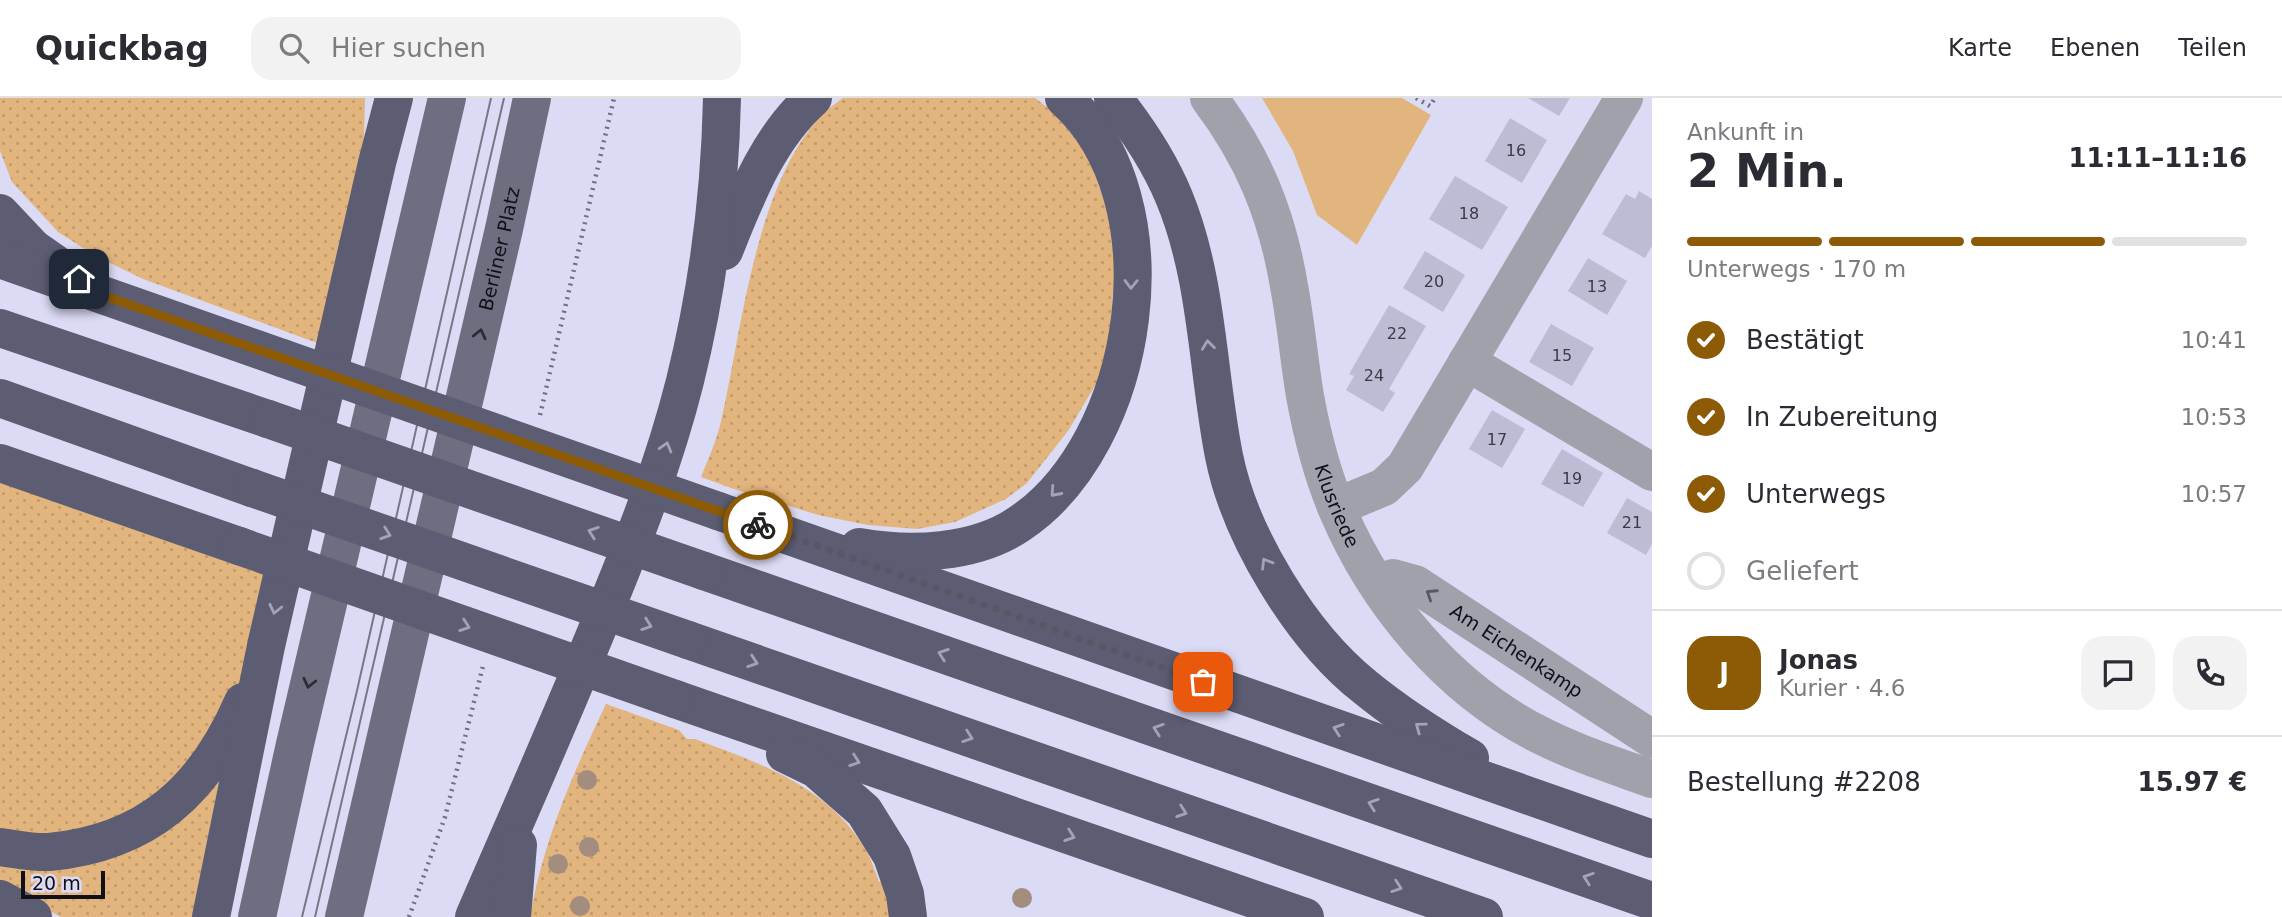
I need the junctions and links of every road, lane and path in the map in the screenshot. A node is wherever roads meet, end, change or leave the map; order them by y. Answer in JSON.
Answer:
{"nodes":[{"id":1,"x":377,"y":98,"type":"edge"},
{"id":2,"x":394,"y":98,"type":"edge"},
{"id":3,"x":447,"y":98,"type":"edge"},
{"id":4,"x":532,"y":98,"type":"edge"},
{"id":5,"x":614,"y":98,"type":"edge"},
{"id":6,"x":722,"y":98,"type":"edge"},
{"id":7,"x":813,"y":98,"type":"edge"},
{"id":8,"x":1065,"y":98,"type":"edge"},
{"id":9,"x":1113,"y":98,"type":"edge"},
{"id":10,"x":1209,"y":98,"type":"edge"},
{"id":11,"x":1416,"y":98,"type":"edge"},
{"id":12,"x":1435,"y":98,"type":"edge"},
{"id":13,"x":1624,"y":98,"type":"edge"},
{"id":14,"x":377,"y":163,"type":"junction"},
{"id":15,"x":0,"y":213,"type":"edge"},
{"id":16,"x":0,"y":259,"type":"edge"},
{"id":17,"x":102,"y":295,"type":"junction"},
{"id":18,"x":702,"y":308,"type":"junction"},
{"id":19,"x":0,"y":328,"type":"edge"},
{"id":20,"x":1467,"y":362,"type":"junction"},
{"id":21,"x":0,"y":398,"type":"edge"},
{"id":22,"x":537,"y":425,"type":"dead end"},
{"id":23,"x":10,"y":468,"type":"edge"},
{"id":24,"x":1652,"y":472,"type":"edge"},
{"id":25,"x":1336,"y":507,"type":"junction"},
{"id":26,"x":787,"y":536,"type":"junction"},
{"id":27,"x":1378,"y":585,"type":"junction"},
{"id":28,"x":267,"y":646,"type":"junction"},
{"id":29,"x":484,"y":664,"type":"dead end"},
{"id":30,"x":675,"y":699,"type":"junction"},
{"id":31,"x":1652,"y":739,"type":"edge"},
{"id":32,"x":1652,"y":779,"type":"edge"},
{"id":33,"x":1541,"y":800,"type":"junction"},
{"id":34,"x":521,"y":808,"type":"junction"},
{"id":35,"x":1652,"y":839,"type":"edge"},
{"id":36,"x":0,"y":848,"type":"edge"},
{"id":37,"x":0,"y":899,"type":"edge"},
{"id":38,"x":1652,"y":901,"type":"edge"},
{"id":39,"x":33,"y":917,"type":"edge"},
{"id":40,"x":211,"y":917,"type":"edge"},
{"id":41,"x":257,"y":917,"type":"edge"},
{"id":42,"x":344,"y":917,"type":"edge"},
{"id":43,"x":409,"y":917,"type":"edge"},
{"id":44,"x":474,"y":917,"type":"edge"},
{"id":45,"x":512,"y":917,"type":"edge"},
{"id":46,"x":908,"y":917,"type":"edge"},
{"id":47,"x":1305,"y":917,"type":"edge"},
{"id":48,"x":1484,"y":917,"type":"edge"}],
"edges":[{"from":1,"to":14,"type":"highway"},
{"from":2,"to":14,"type":"highway"},
{"from":3,"to":41,"type":"main road","one_way":true},
{"from":42,"to":4,"type":"main road","name":"Berliner Platz","one_way":true},
{"from":5,"to":22,"type":"path"},
{"from":6,"to":18,"type":"highway"},
{"from":7,"to":18,"type":"highway"},
{"from":8,"to":26,"type":"highway","one_way":true},
{"from":33,"to":9,"type":"highway","one_way":true},
{"from":10,"to":25,"type":"street","name":"Klusriede"},
{"from":11,"to":12,"type":"path"},
{"from":13,"to":20,"type":"street"},
{"from":14,"to":28,"type":"highway","one_way":true},
{"from":15,"to":17,"type":"highway"},
{"from":16,"to":17,"type":"highway"},
{"from":17,"to":26,"type":"highway","bridge":true},
{"from":34,"to":18,"type":"highway","one_way":true},
{"from":38,"to":19,"type":"highway","one_way":true,"bridge":true},
{"from":20,"to":24,"type":"street"},
{"from":20,"to":25,"type":"street"},
{"from":21,"to":48,"type":"highway","one_way":true,"bridge":true},
{"from":23,"to":30,"type":"highway","one_way":true,"bridge":true},
{"from":25,"to":27,"type":"street","name":"Klusriede"},
{"from":33,"to":26,"type":"highway","one_way":true},
{"from":31,"to":27,"type":"street","name":"Am Eichenkamp","one_way":true},
{"from":27,"to":32,"type":"street","name":"Klusriede"},
{"from":28,"to":36,"type":"highway"},
{"from":28,"to":40,"type":"highway"},
{"from":29,"to":43,"type":"path"},
{"from":30,"to":46,"type":"highway"},
{"from":30,"to":47,"type":"highway","one_way":true},
{"from":33,"to":35,"type":"highway"},
{"from":34,"to":44,"type":"highway"},
{"from":34,"to":45,"type":"highway"},
{"from":37,"to":39,"type":"highway"}]}
